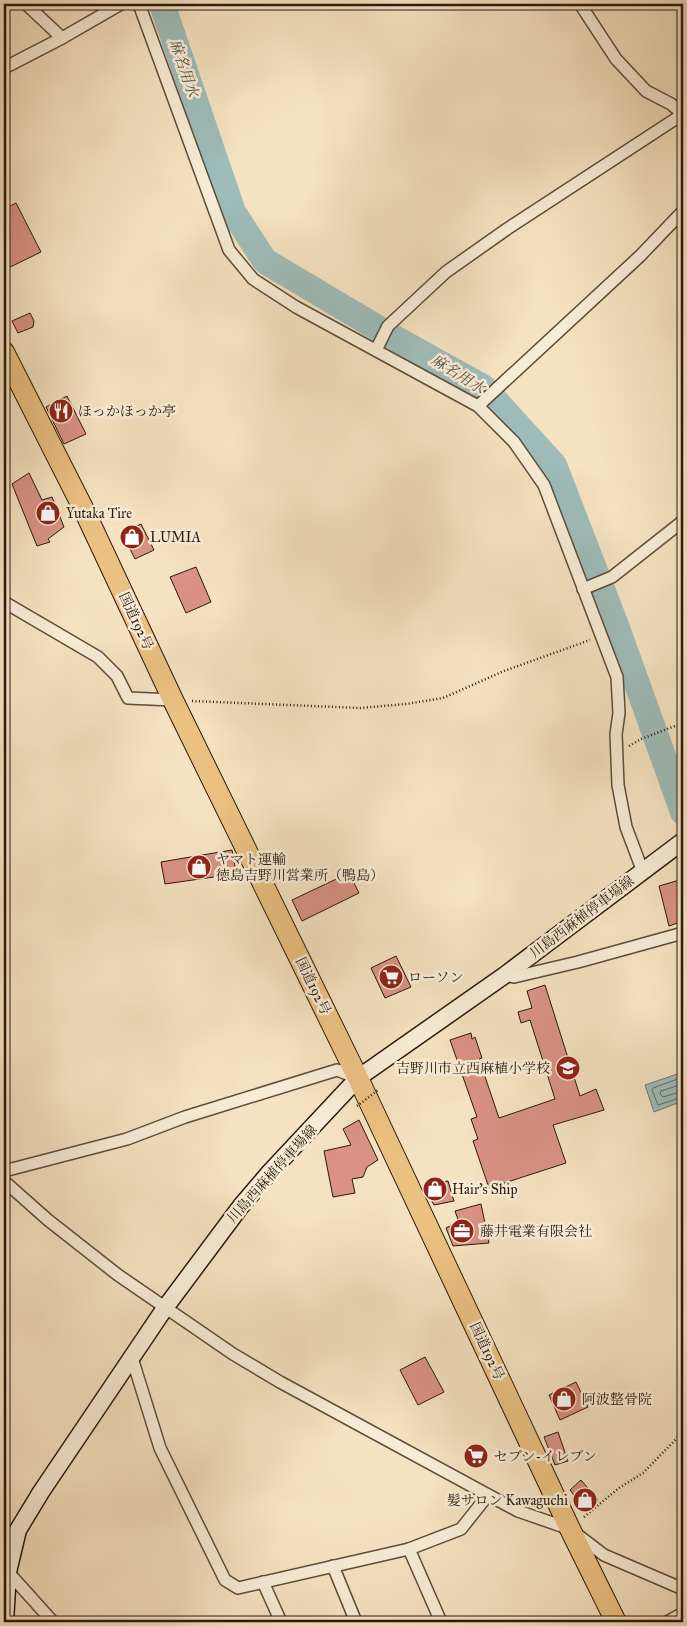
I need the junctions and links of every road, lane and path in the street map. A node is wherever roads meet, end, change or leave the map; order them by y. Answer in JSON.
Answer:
{"nodes":[{"id":1,"x":26,"y":4,"type":"edge"},
{"id":2,"x":121,"y":4,"type":"edge"},
{"id":3,"x":139,"y":4,"type":"edge"},
{"id":4,"x":580,"y":4,"type":"edge"},
{"id":5,"x":62,"y":38,"type":"junction"},
{"id":6,"x":4,"y":68,"type":"edge"},
{"id":7,"x":683,"y":211,"type":"edge"},
{"id":8,"x":377,"y":347,"type":"junction"},
{"id":9,"x":4,"y":352,"type":"edge"},
{"id":10,"x":478,"y":406,"type":"junction"},
{"id":11,"x":683,"y":521,"type":"edge"},
{"id":12,"x":583,"y":589,"type":"junction"},
{"id":13,"x":4,"y":602,"type":"edge"},
{"id":14,"x":602,"y":636,"type":"junction"},
{"id":15,"x":173,"y":700,"type":"junction"},
{"id":16,"x":675,"y":726,"type":"dead end"},
{"id":17,"x":641,"y":739,"type":"dead end"},
{"id":18,"x":679,"y":844,"type":"edge"},
{"id":19,"x":643,"y":872,"type":"junction"},
{"id":20,"x":683,"y":933,"type":"edge"},
{"id":21,"x":506,"y":975,"type":"junction"},
{"id":22,"x":358,"y":1078,"type":"junction"},
{"id":23,"x":378,"y":1090,"type":"dead end"},
{"id":24,"x":357,"y":1106,"type":"dead end"},
{"id":25,"x":4,"y":1171,"type":"edge"},
{"id":26,"x":4,"y":1181,"type":"edge"},
{"id":27,"x":165,"y":1308,"type":"junction"},
{"id":28,"x":132,"y":1358,"type":"junction"},
{"id":29,"x":683,"y":1432,"type":"edge"},
{"id":30,"x":488,"y":1494,"type":"junction"},
{"id":31,"x":570,"y":1529,"type":"junction"},
{"id":32,"x":410,"y":1549,"type":"junction"},
{"id":33,"x":333,"y":1566,"type":"junction"},
{"id":34,"x":8,"y":1572,"type":"junction"},
{"id":35,"x":263,"y":1582,"type":"junction"},
{"id":36,"x":683,"y":1589,"type":"edge"},
{"id":37,"x":683,"y":1613,"type":"edge"},
{"id":38,"x":5,"y":1622,"type":"edge"},
{"id":39,"x":53,"y":1622,"type":"edge"},
{"id":40,"x":280,"y":1622,"type":"edge"},
{"id":41,"x":356,"y":1622,"type":"edge"},
{"id":42,"x":441,"y":1622,"type":"edge"},
{"id":43,"x":616,"y":1622,"type":"edge"},
{"id":44,"x":667,"y":1622,"type":"edge"}],
"edges":[{"from":1,"to":5,"type":"street"},
{"from":2,"to":5,"type":"street"},
{"from":3,"to":8,"type":"street"},
{"from":4,"to":8,"type":"street"},
{"from":5,"to":6,"type":"street"},
{"from":7,"to":10,"type":"street"},
{"from":8,"to":10,"type":"street"},
{"from":9,"to":15,"type":"highway","name":"国道192号"},
{"from":10,"to":12,"type":"street"},
{"from":11,"to":12,"type":"street"},
{"from":12,"to":14,"type":"street"},
{"from":13,"to":15,"type":"street"},
{"from":14,"to":15,"type":"path"},
{"from":14,"to":19,"type":"street"},
{"from":15,"to":22,"type":"highway","name":"国道192号"},
{"from":16,"to":17,"type":"path"},
{"from":18,"to":19,"type":"main road","name":"川島西麻植停車場線"},
{"from":19,"to":21,"type":"main road","name":"川島西麻植停車場線"},
{"from":20,"to":21,"type":"street"},
{"from":21,"to":22,"type":"main road","name":"川島西麻植停車場線"},
{"from":22,"to":25,"type":"street"},
{"from":22,"to":27,"type":"main road","name":"川島西麻植停車場線"},
{"from":22,"to":31,"type":"highway","name":"国道192号"},
{"from":23,"to":24,"type":"path","bridge":true},
{"from":26,"to":27,"type":"street"},
{"from":27,"to":28,"type":"main road","name":"川島西麻植停車場線"},
{"from":27,"to":30,"type":"street"},
{"from":28,"to":34,"type":"main road","name":"川島西麻植停車場線"},
{"from":28,"to":35,"type":"street"},
{"from":29,"to":31,"type":"path"},
{"from":30,"to":31,"type":"street"},
{"from":30,"to":32,"type":"street"},
{"from":31,"to":36,"type":"street"},
{"from":31,"to":43,"type":"highway","name":"国道192号"},
{"from":32,"to":33,"type":"street"},
{"from":32,"to":42,"type":"street"},
{"from":33,"to":35,"type":"street"},
{"from":33,"to":41,"type":"street"},
{"from":34,"to":38,"type":"main road","name":"川島西麻植停車場線"},
{"from":34,"to":39,"type":"street"},
{"from":35,"to":40,"type":"street"},
{"from":37,"to":44,"type":"street"}]}
